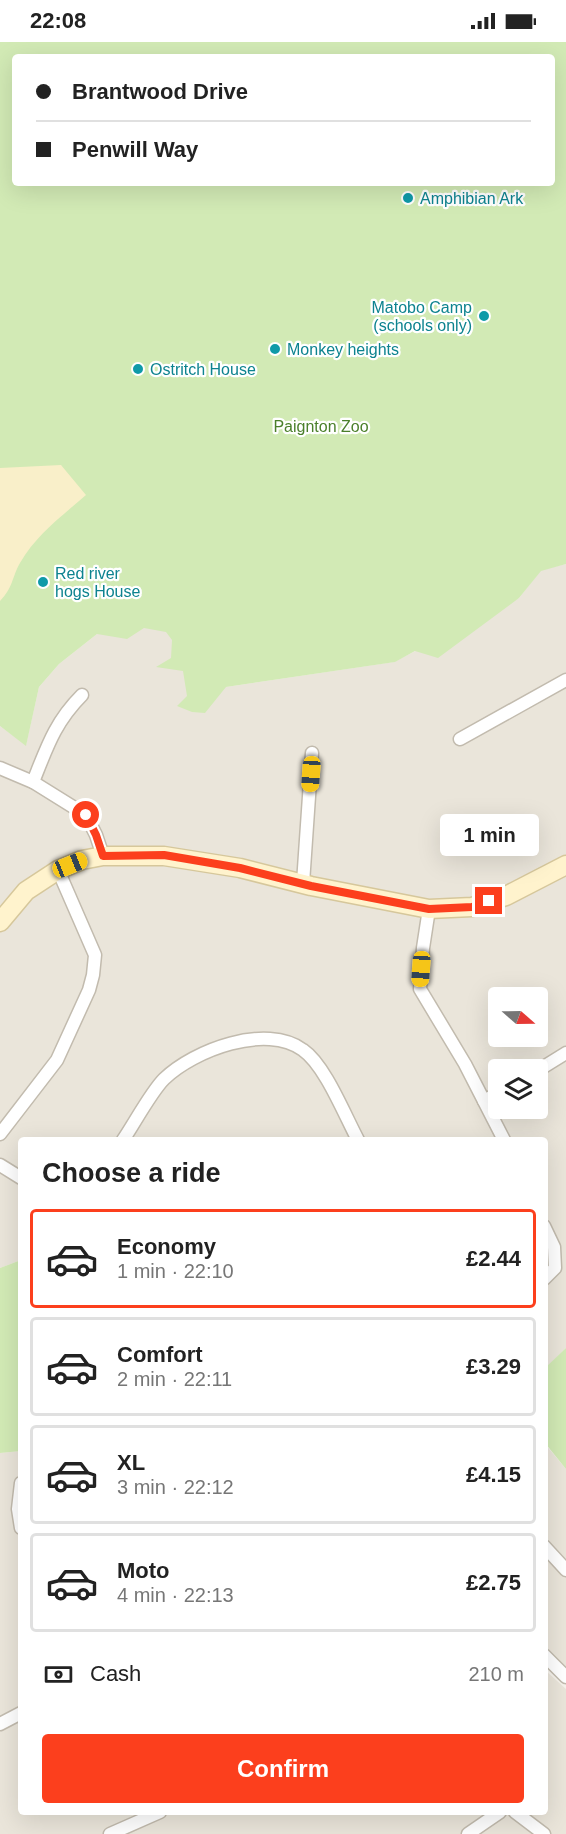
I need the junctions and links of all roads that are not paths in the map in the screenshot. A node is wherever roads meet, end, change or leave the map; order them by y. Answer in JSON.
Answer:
{"nodes":[{"id":1,"x":566,"y":680,"type":"edge"},
{"id":2,"x":82,"y":695,"type":"dead end"},
{"id":3,"x":460,"y":739,"type":"dead end"},
{"id":4,"x":312,"y":753,"type":"dead end"},
{"id":5,"x":0,"y":768,"type":"edge"},
{"id":6,"x":33,"y":782,"type":"junction"},
{"id":7,"x":103,"y":856,"type":"junction"},
{"id":8,"x":566,"y":865,"type":"edge"},
{"id":9,"x":58,"y":870,"type":"junction"},
{"id":10,"x":303,"y":883,"type":"junction"},
{"id":11,"x":429,"y":909,"type":"junction"},
{"id":12,"x":0,"y":922,"type":"edge"},
{"id":13,"x":566,"y":1053,"type":"edge"},
{"id":14,"x":548,"y":1064,"type":"edge"},
{"id":15,"x":488,"y":1099,"type":"edge"},
{"id":16,"x":484,"y":1101,"type":"junction"},
{"id":17,"x":0,"y":1134,"type":"edge"},
{"id":18,"x":125,"y":1137,"type":"edge"},
{"id":19,"x":356,"y":1137,"type":"edge"},
{"id":20,"x":502,"y":1137,"type":"edge"},
{"id":21,"x":0,"y":1166,"type":"edge"},
{"id":22,"x":18,"y":1176,"type":"edge"},
{"id":23,"x":548,"y":1234,"type":"edge"},
{"id":24,"x":549,"y":1276,"type":"edge"},
{"id":25,"x":548,"y":1550,"type":"edge"},
{"id":26,"x":566,"y":1570,"type":"edge"},
{"id":27,"x":548,"y":1659,"type":"edge"},
{"id":28,"x":566,"y":1677,"type":"edge"},
{"id":29,"x":18,"y":1715,"type":"edge"},
{"id":30,"x":0,"y":1724,"type":"edge"},
{"id":31,"x":153,"y":1815,"type":"edge"},
{"id":32,"x":496,"y":1815,"type":"edge"},
{"id":33,"x":519,"y":1815,"type":"edge"},
{"id":34,"x":110,"y":1834,"type":"edge"},
{"id":35,"x":468,"y":1834,"type":"edge"},
{"id":36,"x":544,"y":1834,"type":"edge"}],
"edges":[{"from":1,"to":3,"type":"street"},
{"from":2,"to":6,"type":"street"},
{"from":4,"to":10,"type":"street"},
{"from":5,"to":6,"type":"street"},
{"from":6,"to":7,"type":"street"},
{"from":7,"to":9,"type":"street"},
{"from":7,"to":10,"type":"street"},
{"from":8,"to":11,"type":"street"},
{"from":9,"to":12,"type":"street"},
{"from":9,"to":17,"type":"street"},
{"from":10,"to":11,"type":"street"},
{"from":11,"to":16,"type":"street"},
{"from":13,"to":14,"type":"street"},
{"from":15,"to":16,"type":"street"},
{"from":16,"to":20,"type":"street"},
{"from":18,"to":19,"type":"street"},
{"from":21,"to":22,"type":"street"},
{"from":23,"to":24,"type":"street"},
{"from":25,"to":26,"type":"street"},
{"from":27,"to":28,"type":"street"},
{"from":29,"to":30,"type":"street"},
{"from":31,"to":34,"type":"street"},
{"from":32,"to":35,"type":"street"},
{"from":33,"to":36,"type":"street"}]}
